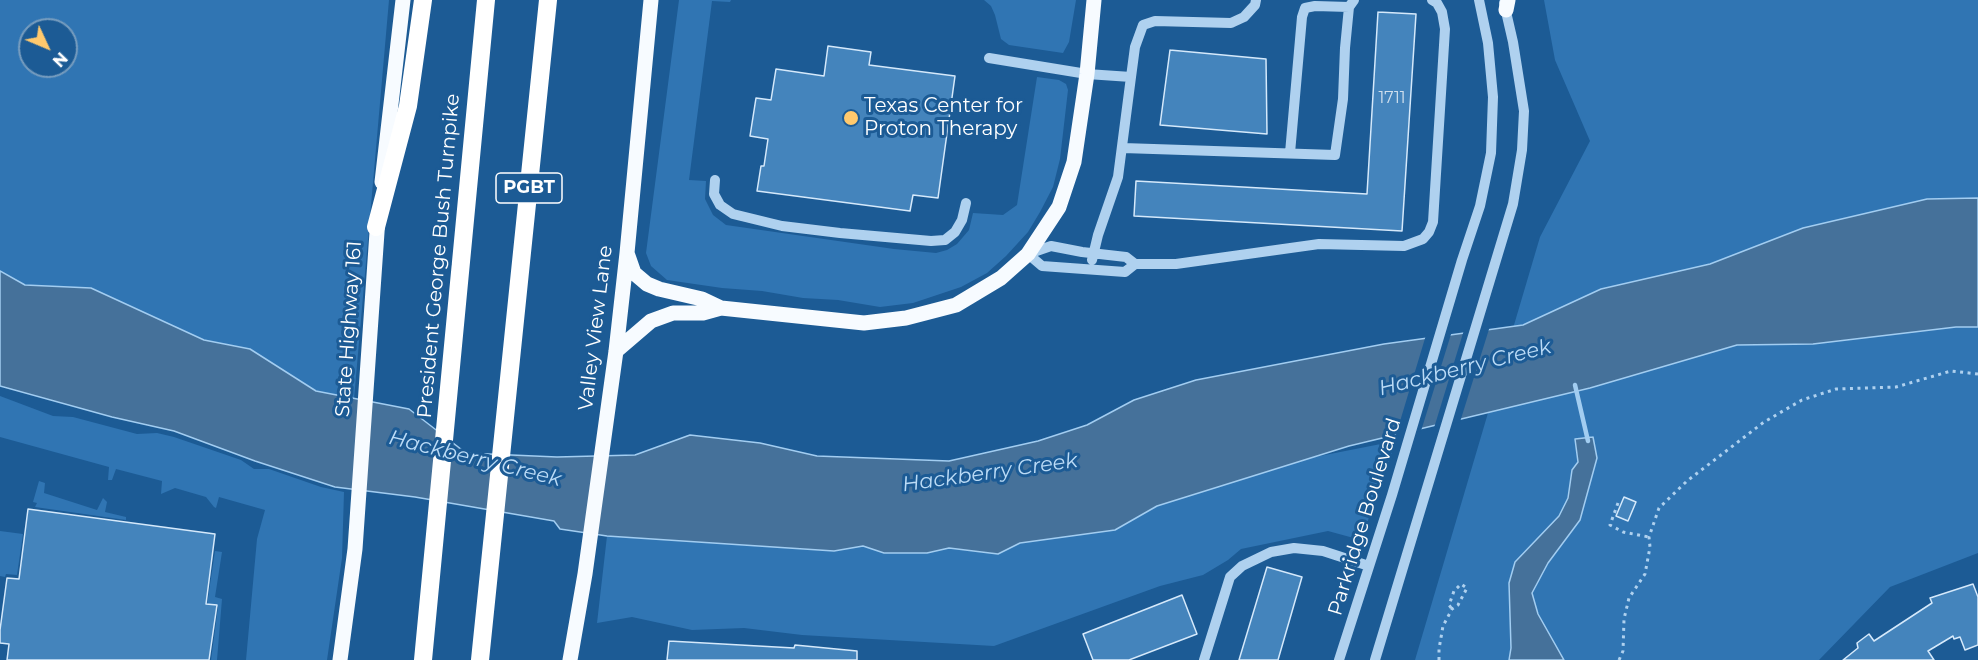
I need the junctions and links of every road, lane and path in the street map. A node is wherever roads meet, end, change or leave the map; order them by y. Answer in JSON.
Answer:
{"nodes":[{"id":1,"x":403,"y":0,"type":"edge"},
{"id":2,"x":423,"y":0,"type":"edge"},
{"id":3,"x":486,"y":0,"type":"edge"},
{"id":4,"x":548,"y":0,"type":"edge"},
{"id":5,"x":651,"y":0,"type":"edge"},
{"id":6,"x":1094,"y":0,"type":"edge"},
{"id":7,"x":1256,"y":0,"type":"edge"},
{"id":8,"x":1432,"y":0,"type":"edge"},
{"id":9,"x":1479,"y":0,"type":"edge"},
{"id":10,"x":1352,"y":3,"type":"edge"},
{"id":11,"x":1506,"y":3,"type":"edge"},
{"id":12,"x":988,"y":58,"type":"dead end"},
{"id":13,"x":1087,"y":74,"type":"junction"},
{"id":14,"x":1131,"y":77,"type":"junction"},
{"id":15,"x":1123,"y":148,"type":"junction"},
{"id":16,"x":1290,"y":153,"type":"junction"},
{"id":17,"x":715,"y":180,"type":"dead end"},
{"id":18,"x":966,"y":203,"type":"dead end"},
{"id":19,"x":376,"y":227,"type":"junction"},
{"id":20,"x":627,"y":253,"type":"junction"},
{"id":21,"x":1028,"y":254,"type":"junction"},
{"id":22,"x":1094,"y":254,"type":"junction"},
{"id":23,"x":1135,"y":264,"type":"junction"},
{"id":24,"x":1090,"y":270,"type":"junction"},
{"id":25,"x":721,"y":308,"type":"junction"},
{"id":26,"x":616,"y":351,"type":"junction"},
{"id":27,"x":1978,"y":374,"type":"edge"},
{"id":28,"x":1618,"y":503,"type":"dead end"},
{"id":29,"x":1649,"y":537,"type":"junction"},
{"id":30,"x":1369,"y":566,"type":"junction"},
{"id":31,"x":1452,"y":609,"type":"junction"},
{"id":32,"x":340,"y":660,"type":"edge"},
{"id":33,"x":423,"y":660,"type":"edge"},
{"id":34,"x":480,"y":660,"type":"edge"},
{"id":35,"x":570,"y":660,"type":"edge"},
{"id":36,"x":1204,"y":660,"type":"edge"},
{"id":37,"x":1339,"y":660,"type":"edge"},
{"id":38,"x":1375,"y":660,"type":"edge"},
{"id":39,"x":1439,"y":660,"type":"edge"},
{"id":40,"x":1619,"y":660,"type":"edge"}],
"edges":[{"from":1,"to":19,"type":"main road","name":"State Highway 161"},
{"from":2,"to":19,"type":"highway"},
{"from":3,"to":33,"type":"highway","name":"President George Bush Turnpike","number":"PGBT"},
{"from":4,"to":34,"type":"highway","number":"PGBT"},
{"from":5,"to":20,"type":"main road","name":"Valley View Lane"},
{"from":6,"to":13,"type":"main road"},
{"from":7,"to":14,"type":"street"},
{"from":8,"to":23,"type":"street"},
{"from":9,"to":30,"type":"street","name":"Parkridge Boulevard"},
{"from":10,"to":16,"type":"street"},
{"from":10,"to":16,"type":"street"},
{"from":11,"to":38,"type":"street"},
{"from":12,"to":13,"type":"street"},
{"from":13,"to":14,"type":"street"},
{"from":13,"to":21,"type":"main road"},
{"from":14,"to":15,"type":"street"},
{"from":15,"to":16,"type":"street"},
{"from":15,"to":22,"type":"street"},
{"from":17,"to":18,"type":"street"},
{"from":19,"to":32,"type":"main road","name":"State Highway 161"},
{"from":20,"to":25,"type":"main road"},
{"from":20,"to":26,"type":"main road","name":"Valley View Lane"},
{"from":21,"to":22,"type":"street"},
{"from":21,"to":24,"type":"street"},
{"from":21,"to":25,"type":"main road"},
{"from":22,"to":23,"type":"street"},
{"from":22,"to":24,"type":"street"},
{"from":23,"to":24,"type":"street"},
{"from":25,"to":26,"type":"main road"},
{"from":26,"to":35,"type":"main road","name":"Valley View Lane"},
{"from":27,"to":29,"type":"path"},
{"from":28,"to":29,"type":"path"},
{"from":29,"to":40,"type":"path"},
{"from":30,"to":36,"type":"street"},
{"from":30,"to":37,"type":"street","name":"Parkridge Boulevard"},
{"from":31,"to":31,"type":"path"},
{"from":31,"to":39,"type":"path"}]}
